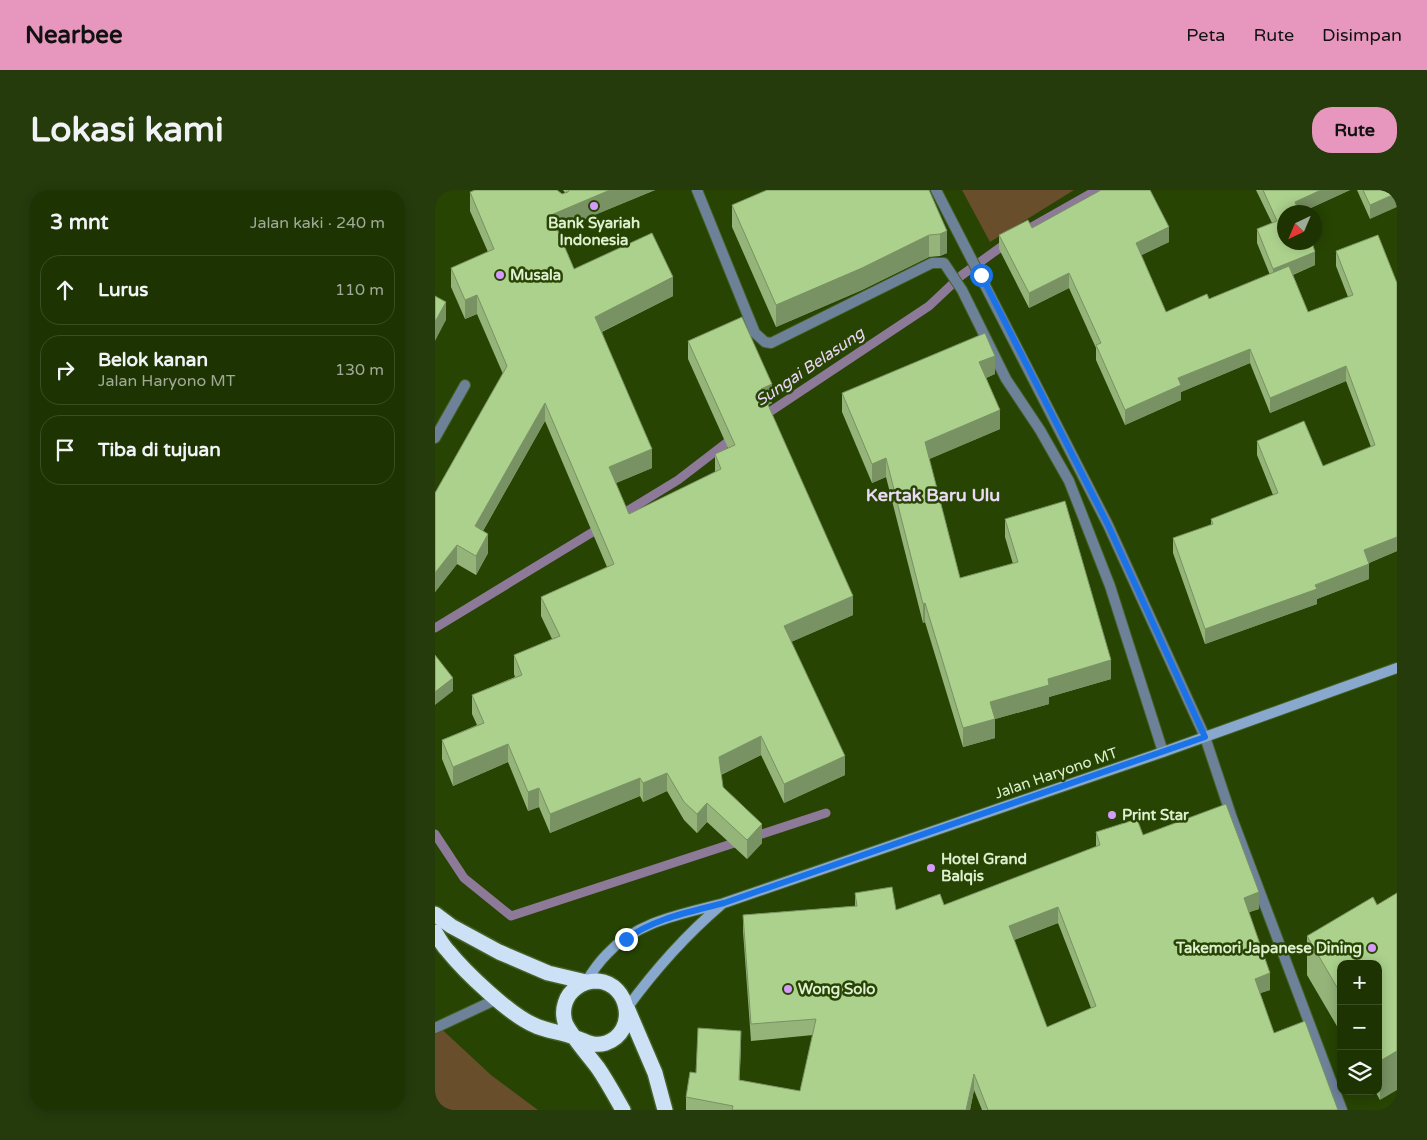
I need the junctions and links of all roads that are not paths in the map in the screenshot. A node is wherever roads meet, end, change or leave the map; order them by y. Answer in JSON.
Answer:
{"nodes":[{"id":1,"x":697,"y":190,"type":"edge"},
{"id":2,"x":936,"y":190,"type":"edge"},
{"id":3,"x":465,"y":385,"type":"dead end"},
{"id":4,"x":435,"y":438,"type":"edge"},
{"id":5,"x":1397,"y":668,"type":"edge"},
{"id":6,"x":1205,"y":737,"type":"junction"},
{"id":7,"x":1163,"y":752,"type":"junction"},
{"id":8,"x":724,"y":903,"type":"junction"},
{"id":9,"x":435,"y":914,"type":"edge"},
{"id":10,"x":435,"y":932,"type":"edge"},
{"id":11,"x":586,"y":982,"type":"junction"},
{"id":12,"x":497,"y":999,"type":"junction"},
{"id":13,"x":627,"y":1008,"type":"junction"},
{"id":14,"x":435,"y":1028,"type":"edge"},
{"id":15,"x":575,"y":1037,"type":"junction"},
{"id":16,"x":623,"y":1110,"type":"edge"},
{"id":17,"x":665,"y":1110,"type":"edge"},
{"id":18,"x":1342,"y":1110,"type":"edge"}],
"edges":[{"from":1,"to":7,"type":"street"},
{"from":2,"to":6,"type":"street"},
{"from":3,"to":4,"type":"street"},
{"from":5,"to":6,"type":"street","name":"Jalan Haryono MT"},
{"from":6,"to":7,"type":"street","name":"Jalan Haryono MT"},
{"from":6,"to":18,"type":"street"},
{"from":7,"to":8,"type":"street","name":"Jalan Haryono MT"},
{"from":8,"to":11,"type":"street","name":"Jalan Haryono MT"},
{"from":8,"to":13,"type":"street","name":"Jalan Haryono MT"},
{"from":9,"to":11,"type":"highway"},
{"from":10,"to":12,"type":"highway"},
{"from":11,"to":13,"type":"highway"},
{"from":11,"to":15,"type":"highway"},
{"from":12,"to":14,"type":"street"},
{"from":12,"to":15,"type":"highway"},
{"from":13,"to":15,"type":"highway"},
{"from":13,"to":17,"type":"highway"},
{"from":15,"to":16,"type":"highway"}]}
